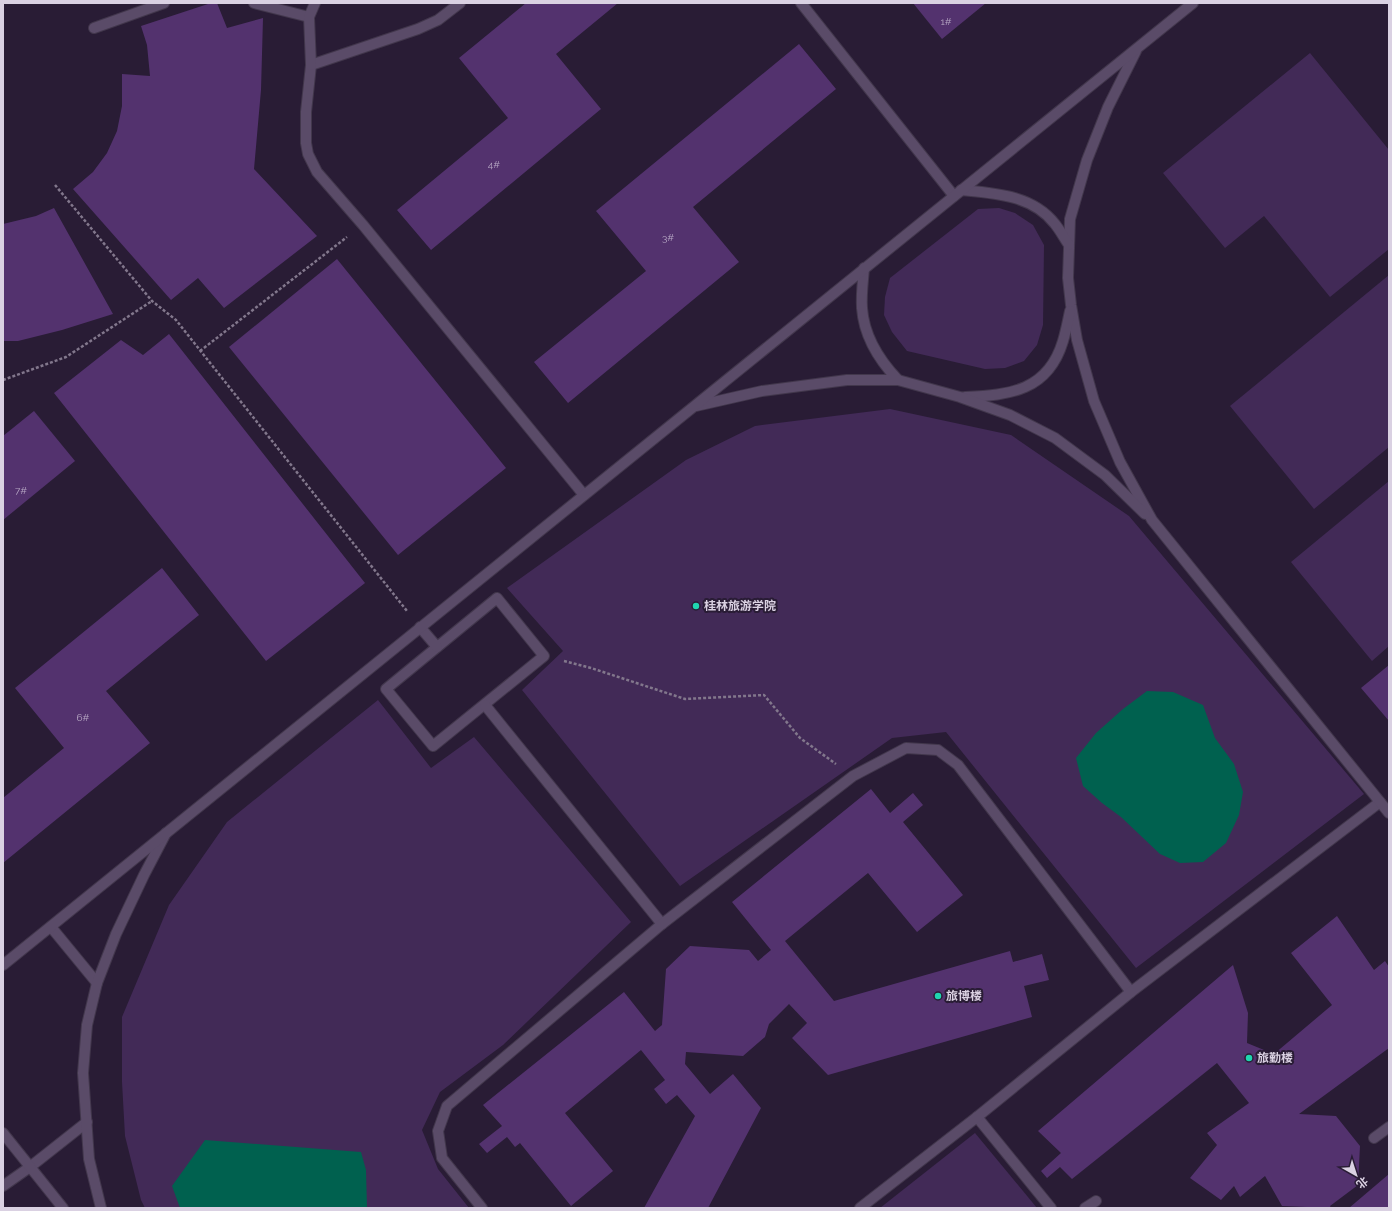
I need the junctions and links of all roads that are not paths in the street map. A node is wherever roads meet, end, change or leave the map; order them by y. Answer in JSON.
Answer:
{"nodes":[{"id":1,"x":164,"y":3,"type":"edge"},
{"id":2,"x":254,"y":3,"type":"edge"},
{"id":3,"x":315,"y":3,"type":"edge"},
{"id":4,"x":460,"y":3,"type":"edge"},
{"id":5,"x":801,"y":3,"type":"edge"},
{"id":6,"x":1193,"y":3,"type":"edge"},
{"id":7,"x":309,"y":17,"type":"junction"},
{"id":8,"x":94,"y":28,"type":"dead end"},
{"id":9,"x":1138,"y":46,"type":"junction"},
{"id":10,"x":310,"y":65,"type":"junction"},
{"id":11,"x":958,"y":193,"type":"junction"},
{"id":12,"x":1069,"y":245,"type":"junction"},
{"id":13,"x":864,"y":268,"type":"junction"},
{"id":14,"x":1071,"y":305,"type":"junction"},
{"id":15,"x":898,"y":380,"type":"junction"},
{"id":16,"x":960,"y":397,"type":"junction"},
{"id":17,"x":693,"y":406,"type":"junction"},
{"id":18,"x":584,"y":495,"type":"junction"},
{"id":19,"x":1152,"y":520,"type":"junction"},
{"id":20,"x":420,"y":628,"type":"junction"},
{"id":21,"x":437,"y":647,"type":"junction"},
{"id":22,"x":485,"y":704,"type":"junction"},
{"id":23,"x":1380,"y":802,"type":"junction"},
{"id":24,"x":1389,"y":813,"type":"edge"},
{"id":25,"x":166,"y":833,"type":"junction"},
{"id":26,"x":662,"y":924,"type":"junction"},
{"id":27,"x":51,"y":926,"type":"junction"},
{"id":28,"x":3,"y":965,"type":"edge"},
{"id":29,"x":97,"y":983,"type":"junction"},
{"id":30,"x":1131,"y":992,"type":"junction"},
{"id":31,"x":977,"y":1117,"type":"junction"},
{"id":32,"x":87,"y":1122,"type":"junction"},
{"id":33,"x":1389,"y":1127,"type":"edge"},
{"id":34,"x":3,"y":1133,"type":"edge"},
{"id":35,"x":1374,"y":1138,"type":"dead end"},
{"id":36,"x":30,"y":1167,"type":"junction"},
{"id":37,"x":3,"y":1186,"type":"edge"},
{"id":38,"x":1096,"y":1201,"type":"dead end"},
{"id":39,"x":63,"y":1208,"type":"edge"},
{"id":40,"x":101,"y":1208,"type":"edge"},
{"id":41,"x":482,"y":1208,"type":"edge"},
{"id":42,"x":860,"y":1208,"type":"edge"},
{"id":43,"x":1051,"y":1208,"type":"edge"},
{"id":44,"x":1085,"y":1208,"type":"edge"}],
"edges":[{"from":1,"to":8,"type":"street"},
{"from":2,"to":7,"type":"street"},
{"from":3,"to":7,"type":"street"},
{"from":4,"to":10,"type":"street"},
{"from":5,"to":11,"type":"street"},
{"from":6,"to":9,"type":"street"},
{"from":7,"to":10,"type":"street"},
{"from":9,"to":11,"type":"street"},
{"from":9,"to":12,"type":"street"},
{"from":10,"to":18,"type":"street"},
{"from":11,"to":12,"type":"street"},
{"from":11,"to":13,"type":"street"},
{"from":12,"to":14,"type":"street"},
{"from":13,"to":15,"type":"street"},
{"from":13,"to":17,"type":"street"},
{"from":14,"to":16,"type":"street"},
{"from":14,"to":19,"type":"street"},
{"from":15,"to":16,"type":"street"},
{"from":15,"to":17,"type":"street"},
{"from":16,"to":19,"type":"street"},
{"from":17,"to":18,"type":"street"},
{"from":18,"to":20,"type":"street"},
{"from":19,"to":23,"type":"street"},
{"from":20,"to":21,"type":"street"},
{"from":20,"to":25,"type":"street"},
{"from":21,"to":22,"type":"street"},
{"from":21,"to":22,"type":"street"},
{"from":22,"to":26,"type":"street"},
{"from":23,"to":24,"type":"street"},
{"from":23,"to":30,"type":"street"},
{"from":25,"to":27,"type":"street"},
{"from":25,"to":29,"type":"street"},
{"from":26,"to":30,"type":"street"},
{"from":26,"to":41,"type":"street"},
{"from":27,"to":28,"type":"street"},
{"from":27,"to":29,"type":"street"},
{"from":29,"to":32,"type":"street"},
{"from":30,"to":31,"type":"street"},
{"from":31,"to":42,"type":"street"},
{"from":31,"to":43,"type":"street"},
{"from":32,"to":36,"type":"street"},
{"from":32,"to":40,"type":"street"},
{"from":33,"to":35,"type":"street"},
{"from":34,"to":36,"type":"street"},
{"from":36,"to":37,"type":"street"},
{"from":36,"to":39,"type":"street"},
{"from":38,"to":44,"type":"street"}]}
